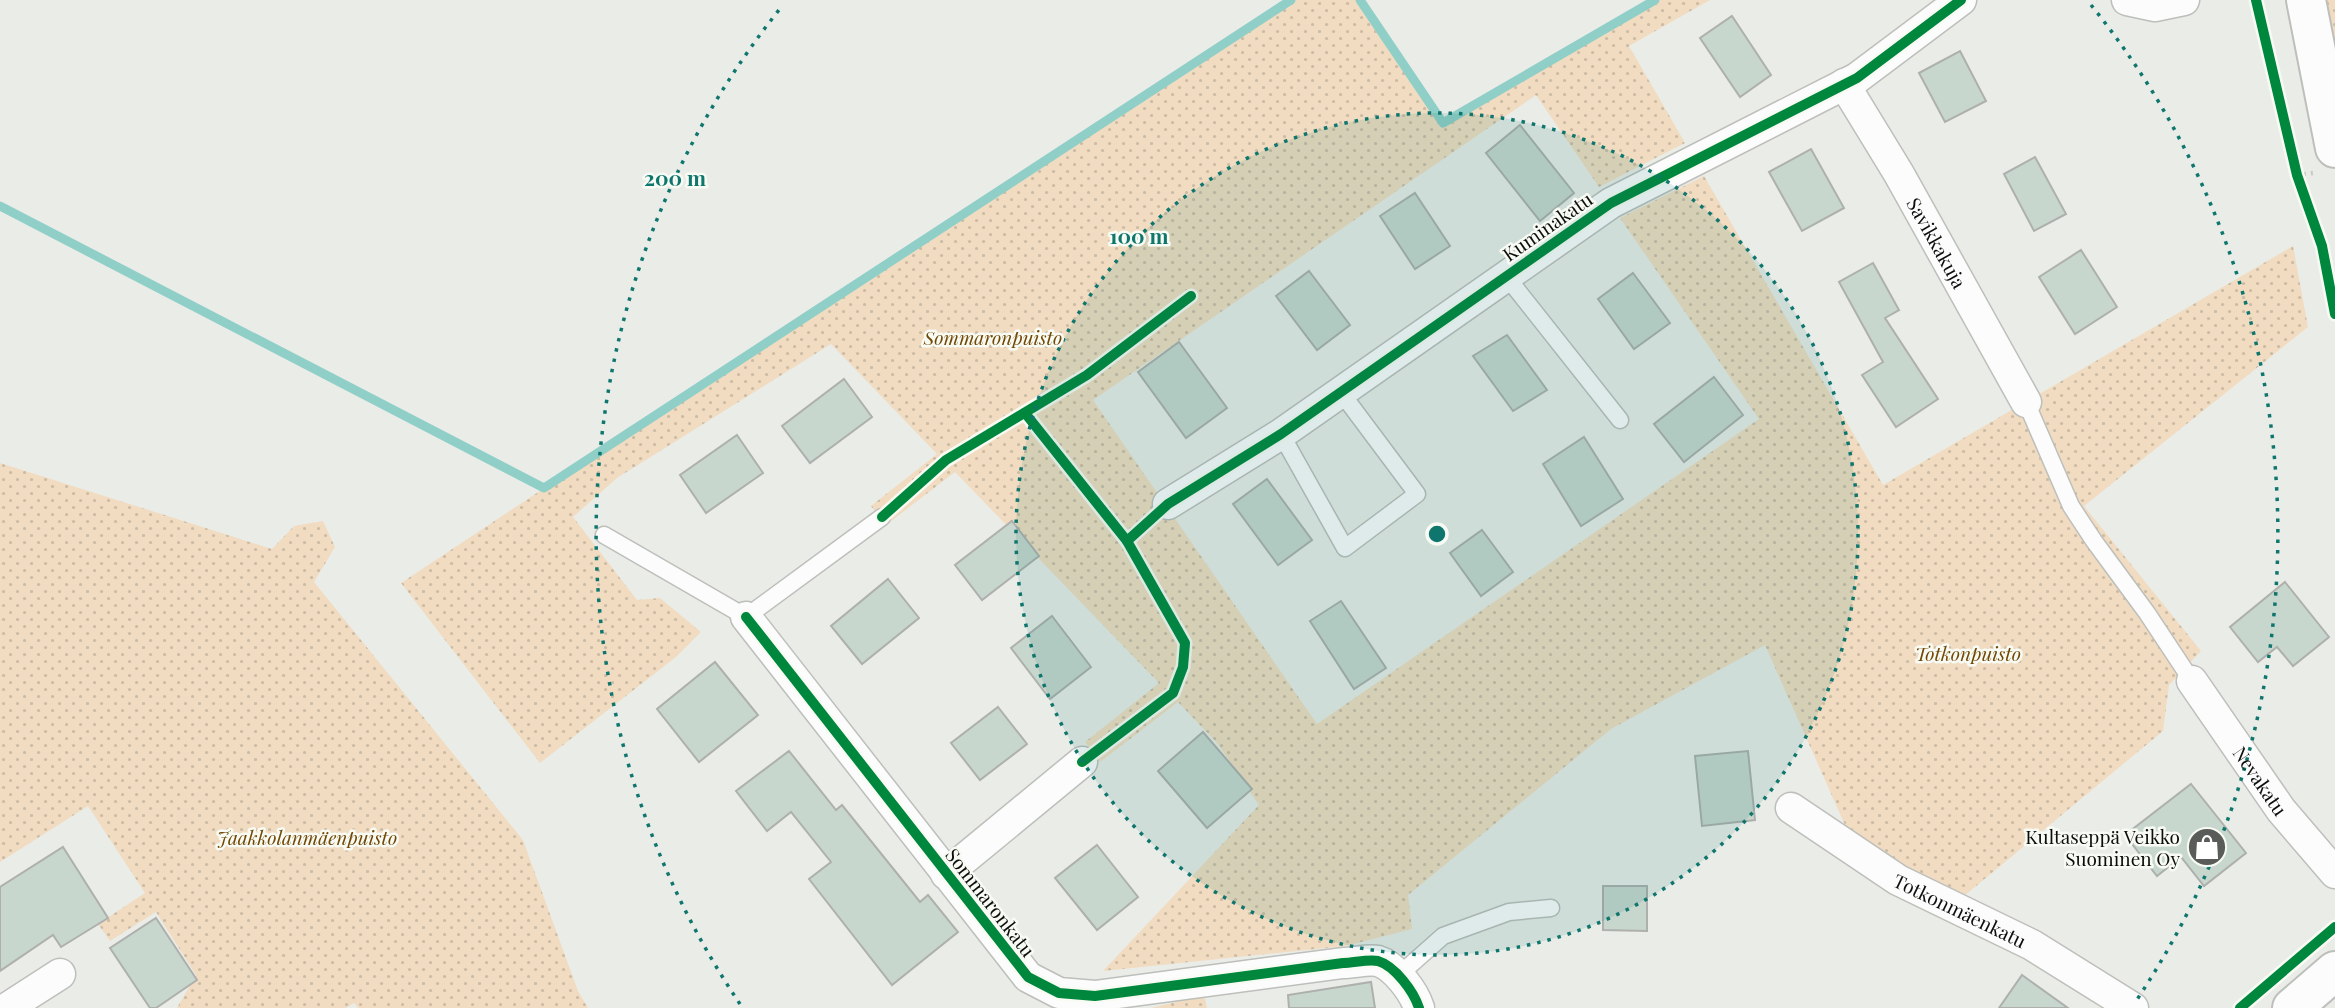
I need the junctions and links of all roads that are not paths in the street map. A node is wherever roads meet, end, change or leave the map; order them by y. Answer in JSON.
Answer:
{"nodes":[{"id":1,"x":1961,"y":0,"type":"edge"},
{"id":2,"x":2184,"y":0,"type":"edge"},
{"id":3,"x":2306,"y":0,"type":"edge"},
{"id":4,"x":2145,"y":2,"type":"edge"},
{"id":5,"x":1844,"y":84,"type":"junction"},
{"id":6,"x":2335,"y":148,"type":"edge"},
{"id":7,"x":1506,"y":276,"type":"junction"},
{"id":8,"x":1340,"y":391,"type":"junction"},
{"id":9,"x":2026,"y":402,"type":"joint"},
{"id":10,"x":1620,"y":420,"type":"dead end"},
{"id":11,"x":1280,"y":434,"type":"junction"},
{"id":12,"x":1168,"y":504,"type":"dead end"},
{"id":13,"x":882,"y":517,"type":"dead end"},
{"id":14,"x":604,"y":535,"type":"dead end"},
{"id":15,"x":746,"y":617,"type":"junction"},
{"id":16,"x":2192,"y":681,"type":"joint"},
{"id":17,"x":1082,"y":762,"type":"dead end"},
{"id":18,"x":1791,"y":808,"type":"dead end"},
{"id":19,"x":2335,"y":873,"type":"edge"},
{"id":20,"x":946,"y":874,"type":"junction"},
{"id":21,"x":1551,"y":908,"type":"dead end"},
{"id":22,"x":2335,"y":971,"type":"edge"},
{"id":23,"x":60,"y":974,"type":"dead end"},
{"id":24,"x":1399,"y":975,"type":"junction"},
{"id":25,"x":7,"y":1008,"type":"edge"},
{"id":26,"x":1419,"y":1008,"type":"edge"},
{"id":27,"x":2133,"y":1008,"type":"edge"},
{"id":28,"x":2292,"y":1008,"type":"edge"}],
"edges":[{"from":1,"to":5,"type":"street","name":"Kuminakatu"},
{"from":2,"to":4,"type":"street"},
{"from":3,"to":6,"type":"street"},
{"from":5,"to":7,"type":"street","name":"Kuminakatu"},
{"from":5,"to":9,"type":"street","name":"Savikkakuja"},
{"from":7,"to":8,"type":"street","name":"Kuminakatu"},
{"from":7,"to":10,"type":"lane"},
{"from":8,"to":11,"type":"street","name":"Kuminakatu"},
{"from":8,"to":11,"type":"lane"},
{"from":9,"to":16,"type":"lane"},
{"from":11,"to":12,"type":"street","name":"Kuminakatu"},
{"from":13,"to":15,"type":"lane"},
{"from":14,"to":15,"type":"lane"},
{"from":15,"to":20,"type":"street","name":"Sommaronkatu"},
{"from":16,"to":19,"type":"street","name":"Nevakatu"},
{"from":17,"to":20,"type":"street"},
{"from":18,"to":27,"type":"street","name":"Totkonmäenkatu"},
{"from":20,"to":24,"type":"street","name":"Sommaronkatu"},
{"from":21,"to":24,"type":"lane"},
{"from":22,"to":28,"type":"street"},
{"from":23,"to":25,"type":"street"},
{"from":24,"to":26,"type":"street"}]}
